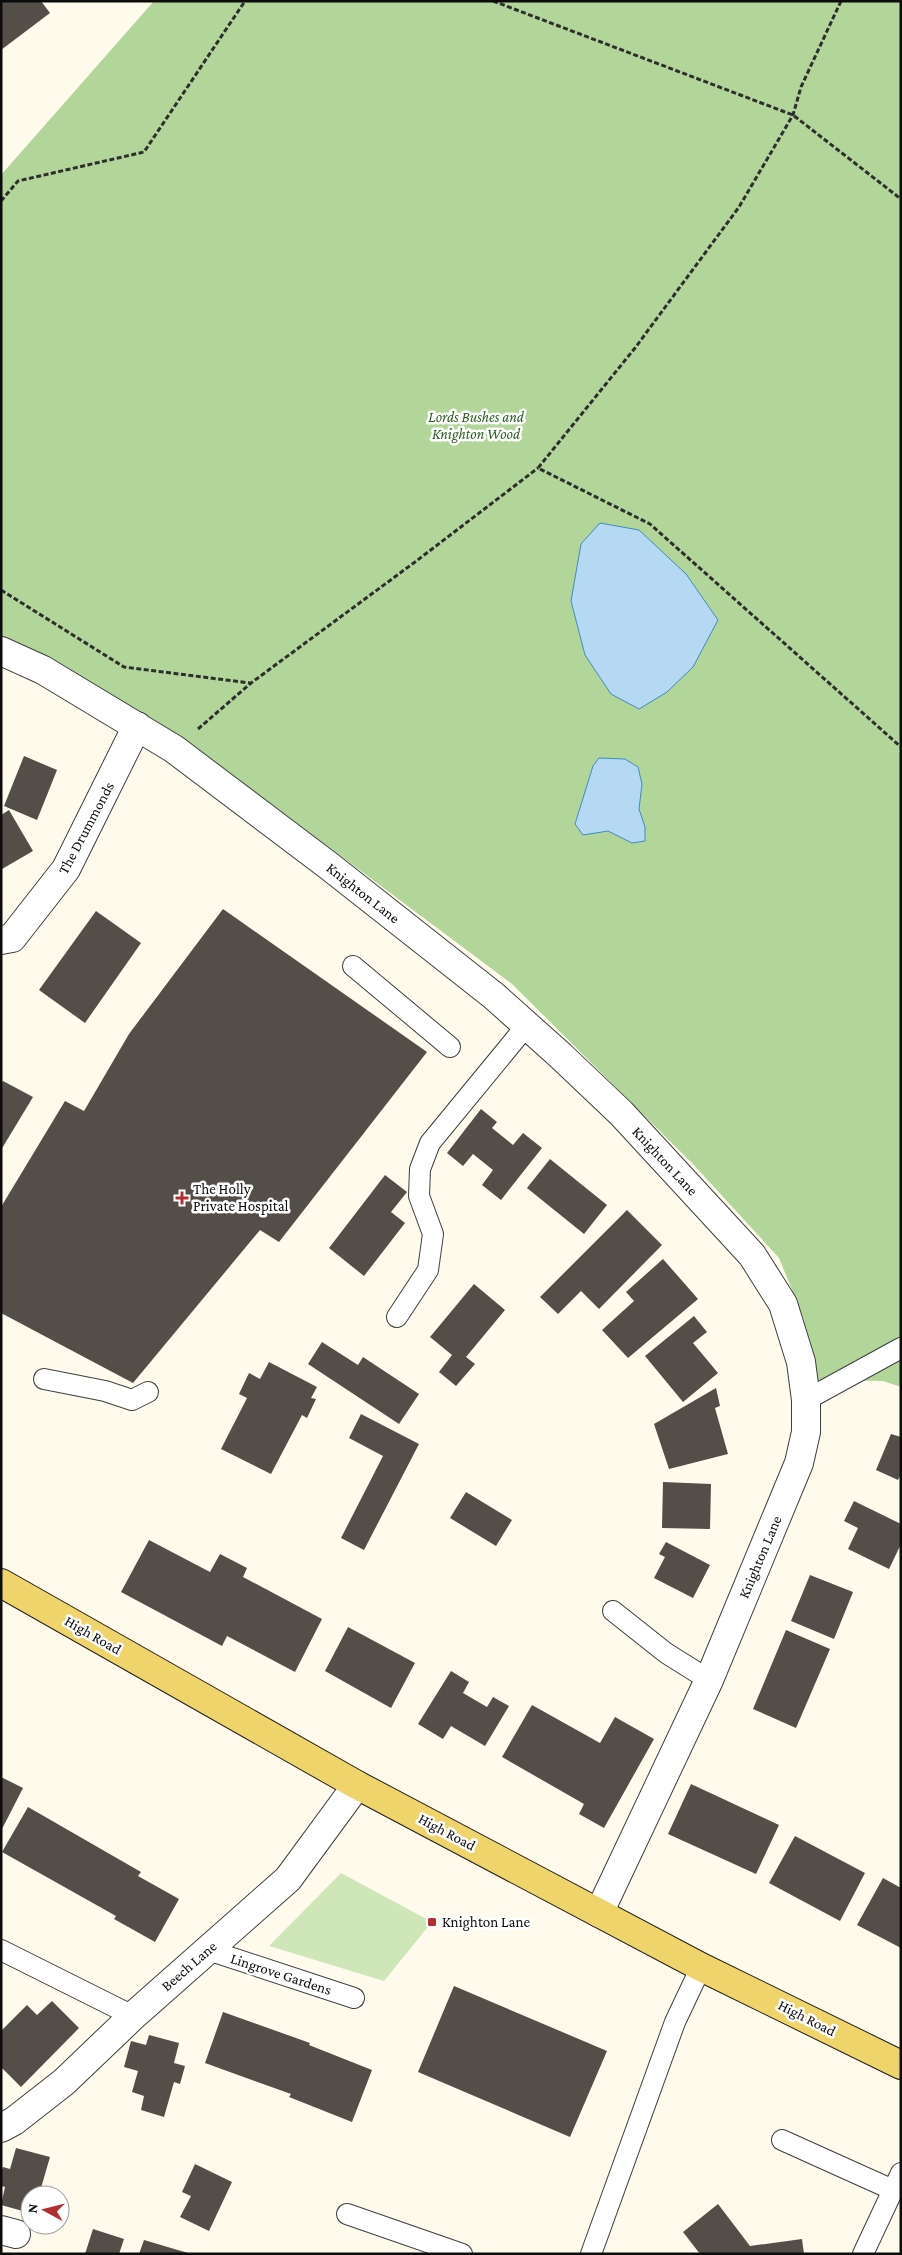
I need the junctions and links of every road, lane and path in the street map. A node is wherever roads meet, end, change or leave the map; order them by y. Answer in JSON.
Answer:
{"nodes":[{"id":1,"x":245,"y":1,"type":"edge"},
{"id":2,"x":493,"y":1,"type":"edge"},
{"id":3,"x":841,"y":1,"type":"edge"},
{"id":4,"x":793,"y":115,"type":"junction"},
{"id":5,"x":901,"y":199,"type":"edge"},
{"id":6,"x":1,"y":200,"type":"edge"},
{"id":7,"x":538,"y":468,"type":"junction"},
{"id":8,"x":1,"y":590,"type":"edge"},
{"id":9,"x":1,"y":651,"type":"edge"},
{"id":10,"x":251,"y":683,"type":"junction"},
{"id":11,"x":137,"y":726,"type":"junction"},
{"id":12,"x":901,"y":747,"type":"edge"},
{"id":13,"x":174,"y":749,"type":"junction"},
{"id":14,"x":1,"y":940,"type":"edge"},
{"id":15,"x":353,"y":966,"type":"dead end"},
{"id":16,"x":526,"y":1025,"type":"junction"},
{"id":17,"x":450,"y":1047,"type":"dead end"},
{"id":18,"x":397,"y":1317,"type":"dead end"},
{"id":19,"x":901,"y":1348,"type":"edge"},
{"id":20,"x":44,"y":1379,"type":"dead end"},
{"id":21,"x":148,"y":1392,"type":"dead end"},
{"id":22,"x":806,"y":1400,"type":"junction"},
{"id":23,"x":1,"y":1583,"type":"edge"},
{"id":24,"x":613,"y":1610,"type":"dead end"},
{"id":25,"x":708,"y":1680,"type":"junction"},
{"id":26,"x":357,"y":1785,"type":"junction"},
{"id":27,"x":599,"y":1913,"type":"junction"},
{"id":28,"x":1,"y":1950,"type":"edge"},
{"id":29,"x":208,"y":1950,"type":"junction"},
{"id":30,"x":701,"y":1967,"type":"junction"},
{"id":31,"x":354,"y":1998,"type":"dead end"},
{"id":32,"x":133,"y":2016,"type":"junction"},
{"id":33,"x":901,"y":2065,"type":"edge"},
{"id":34,"x":1,"y":2128,"type":"edge"},
{"id":35,"x":782,"y":2140,"type":"dead end"},
{"id":36,"x":897,"y":2182,"type":"edge"},
{"id":37,"x":347,"y":2214,"type":"dead end"},
{"id":38,"x":462,"y":2254,"type":"edge"},
{"id":39,"x":591,"y":2254,"type":"edge"},
{"id":40,"x":863,"y":2254,"type":"edge"}],
"edges":[{"from":1,"to":6,"type":"path"},
{"from":2,"to":4,"type":"path"},
{"from":3,"to":4,"type":"path"},
{"from":4,"to":5,"type":"path"},
{"from":4,"to":7,"type":"path"},
{"from":7,"to":10,"type":"path"},
{"from":7,"to":12,"type":"path"},
{"from":8,"to":10,"type":"path"},
{"from":9,"to":11,"type":"street","name":"Knighton Lane"},
{"from":10,"to":13,"type":"path"},
{"from":11,"to":13,"type":"street","name":"Knighton Lane"},
{"from":11,"to":14,"type":"street","name":"The Drummonds"},
{"from":13,"to":16,"type":"street","name":"Knighton Lane"},
{"from":15,"to":17,"type":"lane"},
{"from":16,"to":18,"type":"lane"},
{"from":16,"to":22,"type":"street","name":"Knighton Lane"},
{"from":19,"to":22,"type":"lane"},
{"from":20,"to":21,"type":"lane"},
{"from":22,"to":25,"type":"street","name":"Knighton Lane"},
{"from":23,"to":26,"type":"main road","name":"High Road"},
{"from":24,"to":25,"type":"lane"},
{"from":25,"to":27,"type":"street","name":"Knighton Lane"},
{"from":26,"to":27,"type":"main road","name":"High Road"},
{"from":26,"to":29,"type":"street","name":"Beech Lane"},
{"from":27,"to":30,"type":"main road","name":"High Road"},
{"from":28,"to":32,"type":"lane"},
{"from":29,"to":31,"type":"lane","name":"Lingrove Gardens"},
{"from":29,"to":32,"type":"street","name":"Beech Lane"},
{"from":30,"to":33,"type":"main road","name":"High Road"},
{"from":30,"to":39,"type":"lane"},
{"from":32,"to":34,"type":"street","name":"Beech Lane"},
{"from":35,"to":36,"type":"lane"},
{"from":36,"to":40,"type":"lane"},
{"from":37,"to":38,"type":"lane"}]}
